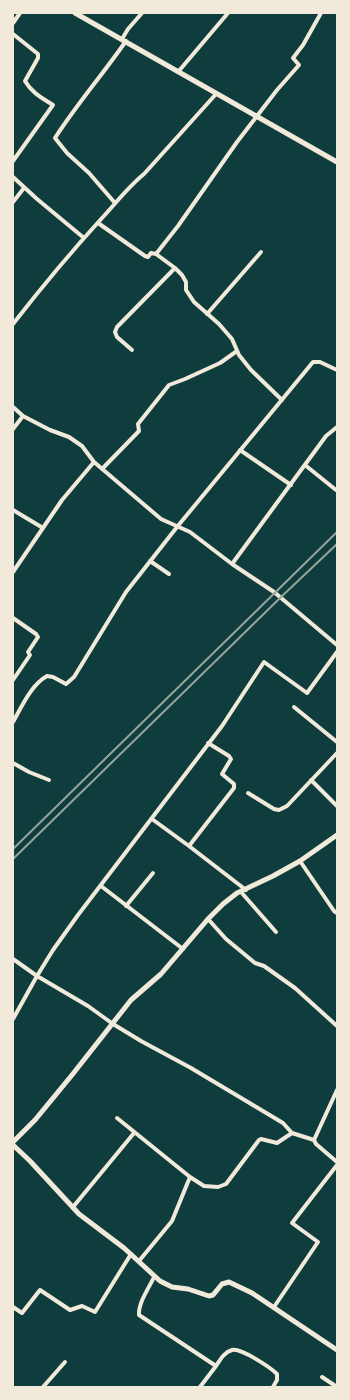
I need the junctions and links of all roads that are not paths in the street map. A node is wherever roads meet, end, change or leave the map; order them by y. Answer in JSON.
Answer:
{"nodes":[{"id":1,"x":20,"y":13,"type":"edge"},
{"id":2,"x":75,"y":13,"type":"edge"},
{"id":3,"x":142,"y":13,"type":"edge"},
{"id":4,"x":228,"y":13,"type":"edge"},
{"id":5,"x":321,"y":13,"type":"edge"},
{"id":6,"x":13,"y":23,"type":"edge"},
{"id":7,"x":13,"y":34,"type":"edge"},
{"id":8,"x":124,"y":40,"type":"junction"},
{"id":9,"x":178,"y":72,"type":"junction"},
{"id":10,"x":216,"y":94,"type":"junction"},
{"id":11,"x":257,"y":117,"type":"junction"},
{"id":12,"x":13,"y":161,"type":"edge"},
{"id":13,"x":337,"y":162,"type":"edge"},
{"id":14,"x":13,"y":177,"type":"edge"},
{"id":15,"x":24,"y":188,"type":"junction"},
{"id":16,"x":13,"y":202,"type":"edge"},
{"id":17,"x":115,"y":203,"type":"junction"},
{"id":18,"x":98,"y":223,"type":"junction"},
{"id":19,"x":84,"y":238,"type":"junction"},
{"id":20,"x":261,"y":252,"type":"dead end"},
{"id":21,"x":156,"y":254,"type":"junction"},
{"id":22,"x":175,"y":268,"type":"junction"},
{"id":23,"x":207,"y":314,"type":"junction"},
{"id":24,"x":13,"y":324,"type":"edge"},
{"id":25,"x":132,"y":350,"type":"dead end"},
{"id":26,"x":237,"y":352,"type":"junction"},
{"id":27,"x":337,"y":370,"type":"edge"},
{"id":28,"x":282,"y":400,"type":"junction"},
{"id":29,"x":13,"y":407,"type":"edge"},
{"id":30,"x":23,"y":416,"type":"junction"},
{"id":31,"x":337,"y":426,"type":"edge"},
{"id":32,"x":13,"y":428,"type":"edge"},
{"id":33,"x":240,"y":450,"type":"junction"},
{"id":34,"x":94,"y":462,"type":"junction"},
{"id":35,"x":305,"y":465,"type":"junction"},
{"id":36,"x":102,"y":469,"type":"junction"},
{"id":37,"x":291,"y":485,"type":"junction"},
{"id":38,"x":336,"y":490,"type":"dead end"},
{"id":39,"x":13,"y":510,"type":"edge"},
{"id":40,"x":177,"y":526,"type":"junction"},
{"id":41,"x":43,"y":528,"type":"junction"},
{"id":42,"x":150,"y":562,"type":"junction"},
{"id":43,"x":232,"y":564,"type":"junction"},
{"id":44,"x":13,"y":572,"type":"edge"},
{"id":45,"x":169,"y":574,"type":"dead end"},
{"id":46,"x":13,"y":618,"type":"edge"},
{"id":47,"x":337,"y":645,"type":"edge"},
{"id":48,"x":337,"y":652,"type":"edge"},
{"id":49,"x":13,"y":680,"type":"edge"},
{"id":50,"x":294,"y":707,"type":"dead end"},
{"id":51,"x":13,"y":722,"type":"edge"},
{"id":52,"x":337,"y":742,"type":"edge"},
{"id":53,"x":208,"y":743,"type":"junction"},
{"id":54,"x":337,"y":753,"type":"edge"},
{"id":55,"x":13,"y":762,"type":"edge"},
{"id":56,"x":49,"y":780,"type":"dead end"},
{"id":57,"x":311,"y":780,"type":"junction"},
{"id":58,"x":248,"y":793,"type":"dead end"},
{"id":59,"x":337,"y":806,"type":"edge"},
{"id":60,"x":152,"y":819,"type":"junction"},
{"id":61,"x":337,"y":836,"type":"edge"},
{"id":62,"x":189,"y":846,"type":"junction"},
{"id":63,"x":300,"y":861,"type":"junction"},
{"id":64,"x":153,"y":873,"type":"dead end"},
{"id":65,"x":101,"y":886,"type":"junction"},
{"id":66,"x":243,"y":891,"type":"junction"},
{"id":67,"x":126,"y":906,"type":"junction"},
{"id":68,"x":337,"y":913,"type":"edge"},
{"id":69,"x":208,"y":919,"type":"junction"},
{"id":70,"x":276,"y":932,"type":"dead end"},
{"id":71,"x":183,"y":949,"type":"junction"},
{"id":72,"x":13,"y":959,"type":"edge"},
{"id":73,"x":37,"y":976,"type":"junction"},
{"id":74,"x":13,"y":1019,"type":"edge"},
{"id":75,"x":113,"y":1024,"type":"junction"},
{"id":76,"x":337,"y":1025,"type":"edge"},
{"id":77,"x":337,"y":1090,"type":"edge"},
{"id":78,"x":117,"y":1118,"type":"dead end"},
{"id":79,"x":134,"y":1133,"type":"junction"},
{"id":80,"x":292,"y":1133,"type":"junction"},
{"id":81,"x":314,"y":1140,"type":"junction"},
{"id":82,"x":13,"y":1143,"type":"edge"},
{"id":83,"x":337,"y":1162,"type":"edge"},
{"id":84,"x":337,"y":1165,"type":"edge"},
{"id":85,"x":190,"y":1177,"type":"junction"},
{"id":86,"x":73,"y":1208,"type":"junction"},
{"id":87,"x":130,"y":1254,"type":"junction"},
{"id":88,"x":139,"y":1261,"type":"junction"},
{"id":89,"x":154,"y":1277,"type":"junction"},
{"id":90,"x":13,"y":1307,"type":"edge"},
{"id":91,"x":274,"y":1307,"type":"junction"},
{"id":92,"x":337,"y":1350,"type":"edge"},
{"id":93,"x":65,"y":1362,"type":"dead end"},
{"id":94,"x":216,"y":1366,"type":"junction"},
{"id":95,"x":322,"y":1377,"type":"dead end"},
{"id":96,"x":43,"y":1387,"type":"edge"},
{"id":97,"x":200,"y":1387,"type":"edge"},
{"id":98,"x":273,"y":1387,"type":"edge"},
{"id":99,"x":337,"y":1387,"type":"edge"}],
"edges":[{"from":1,"to":6,"type":"street"},
{"from":2,"to":8,"type":"street"},
{"from":3,"to":8,"type":"street"},
{"from":4,"to":9,"type":"street"},
{"from":5,"to":11,"type":"street"},
{"from":7,"to":12,"type":"street"},
{"from":8,"to":9,"type":"street"},
{"from":8,"to":17,"type":"street"},
{"from":9,"to":10,"type":"street"},
{"from":10,"to":11,"type":"street"},
{"from":10,"to":17,"type":"street"},
{"from":11,"to":13,"type":"street"},
{"from":11,"to":21,"type":"street"},
{"from":14,"to":15,"type":"street"},
{"from":15,"to":16,"type":"street"},
{"from":15,"to":19,"type":"street"},
{"from":17,"to":18,"type":"street"},
{"from":18,"to":19,"type":"street"},
{"from":18,"to":21,"type":"street"},
{"from":19,"to":24,"type":"street"},
{"from":20,"to":23,"type":"street"},
{"from":21,"to":22,"type":"street"},
{"from":22,"to":23,"type":"street"},
{"from":22,"to":25,"type":"street"},
{"from":23,"to":26,"type":"street"},
{"from":26,"to":28,"type":"street"},
{"from":26,"to":36,"type":"street"},
{"from":27,"to":28,"type":"street"},
{"from":28,"to":33,"type":"street"},
{"from":29,"to":30,"type":"street"},
{"from":30,"to":32,"type":"street"},
{"from":30,"to":34,"type":"street"},
{"from":31,"to":35,"type":"street"},
{"from":33,"to":37,"type":"street"},
{"from":33,"to":40,"type":"street"},
{"from":34,"to":36,"type":"street"},
{"from":34,"to":41,"type":"street"},
{"from":35,"to":37,"type":"street"},
{"from":35,"to":38,"type":"street"},
{"from":36,"to":40,"type":"street"},
{"from":37,"to":43,"type":"street"},
{"from":39,"to":41,"type":"street"},
{"from":40,"to":42,"type":"street"},
{"from":40,"to":43,"type":"street"},
{"from":41,"to":44,"type":"street"},
{"from":42,"to":45,"type":"street"},
{"from":42,"to":51,"type":"street"},
{"from":43,"to":47,"type":"street"},
{"from":46,"to":49,"type":"street"},
{"from":48,"to":53,"type":"street"},
{"from":50,"to":52,"type":"street"},
{"from":53,"to":60,"type":"street"},
{"from":53,"to":62,"type":"street"},
{"from":54,"to":57,"type":"street"},
{"from":55,"to":56,"type":"street"},
{"from":57,"to":58,"type":"street"},
{"from":57,"to":59,"type":"street"},
{"from":60,"to":62,"type":"street"},
{"from":60,"to":65,"type":"street"},
{"from":61,"to":63,"type":"street"},
{"from":62,"to":66,"type":"street"},
{"from":63,"to":66,"type":"street"},
{"from":63,"to":68,"type":"street"},
{"from":64,"to":67,"type":"street"},
{"from":65,"to":67,"type":"street"},
{"from":65,"to":73,"type":"street"},
{"from":66,"to":69,"type":"street"},
{"from":66,"to":70,"type":"street"},
{"from":67,"to":71,"type":"street"},
{"from":69,"to":71,"type":"street"},
{"from":69,"to":76,"type":"street"},
{"from":71,"to":75,"type":"street"},
{"from":72,"to":73,"type":"street"},
{"from":73,"to":74,"type":"street"},
{"from":73,"to":75,"type":"street"},
{"from":75,"to":80,"type":"street"},
{"from":75,"to":82,"type":"street"},
{"from":77,"to":81,"type":"street"},
{"from":78,"to":79,"type":"street"},
{"from":79,"to":85,"type":"street"},
{"from":79,"to":86,"type":"street"},
{"from":80,"to":81,"type":"street"},
{"from":80,"to":85,"type":"street"},
{"from":81,"to":83,"type":"street"},
{"from":82,"to":86,"type":"street"},
{"from":84,"to":91,"type":"street"},
{"from":85,"to":88,"type":"street"},
{"from":86,"to":87,"type":"street"},
{"from":87,"to":88,"type":"street"},
{"from":87,"to":90,"type":"street"},
{"from":88,"to":89,"type":"street"},
{"from":89,"to":91,"type":"street"},
{"from":89,"to":94,"type":"street"},
{"from":91,"to":92,"type":"street"},
{"from":93,"to":96,"type":"street"},
{"from":94,"to":97,"type":"street"},
{"from":94,"to":98,"type":"street"},
{"from":95,"to":99,"type":"street"}]}
